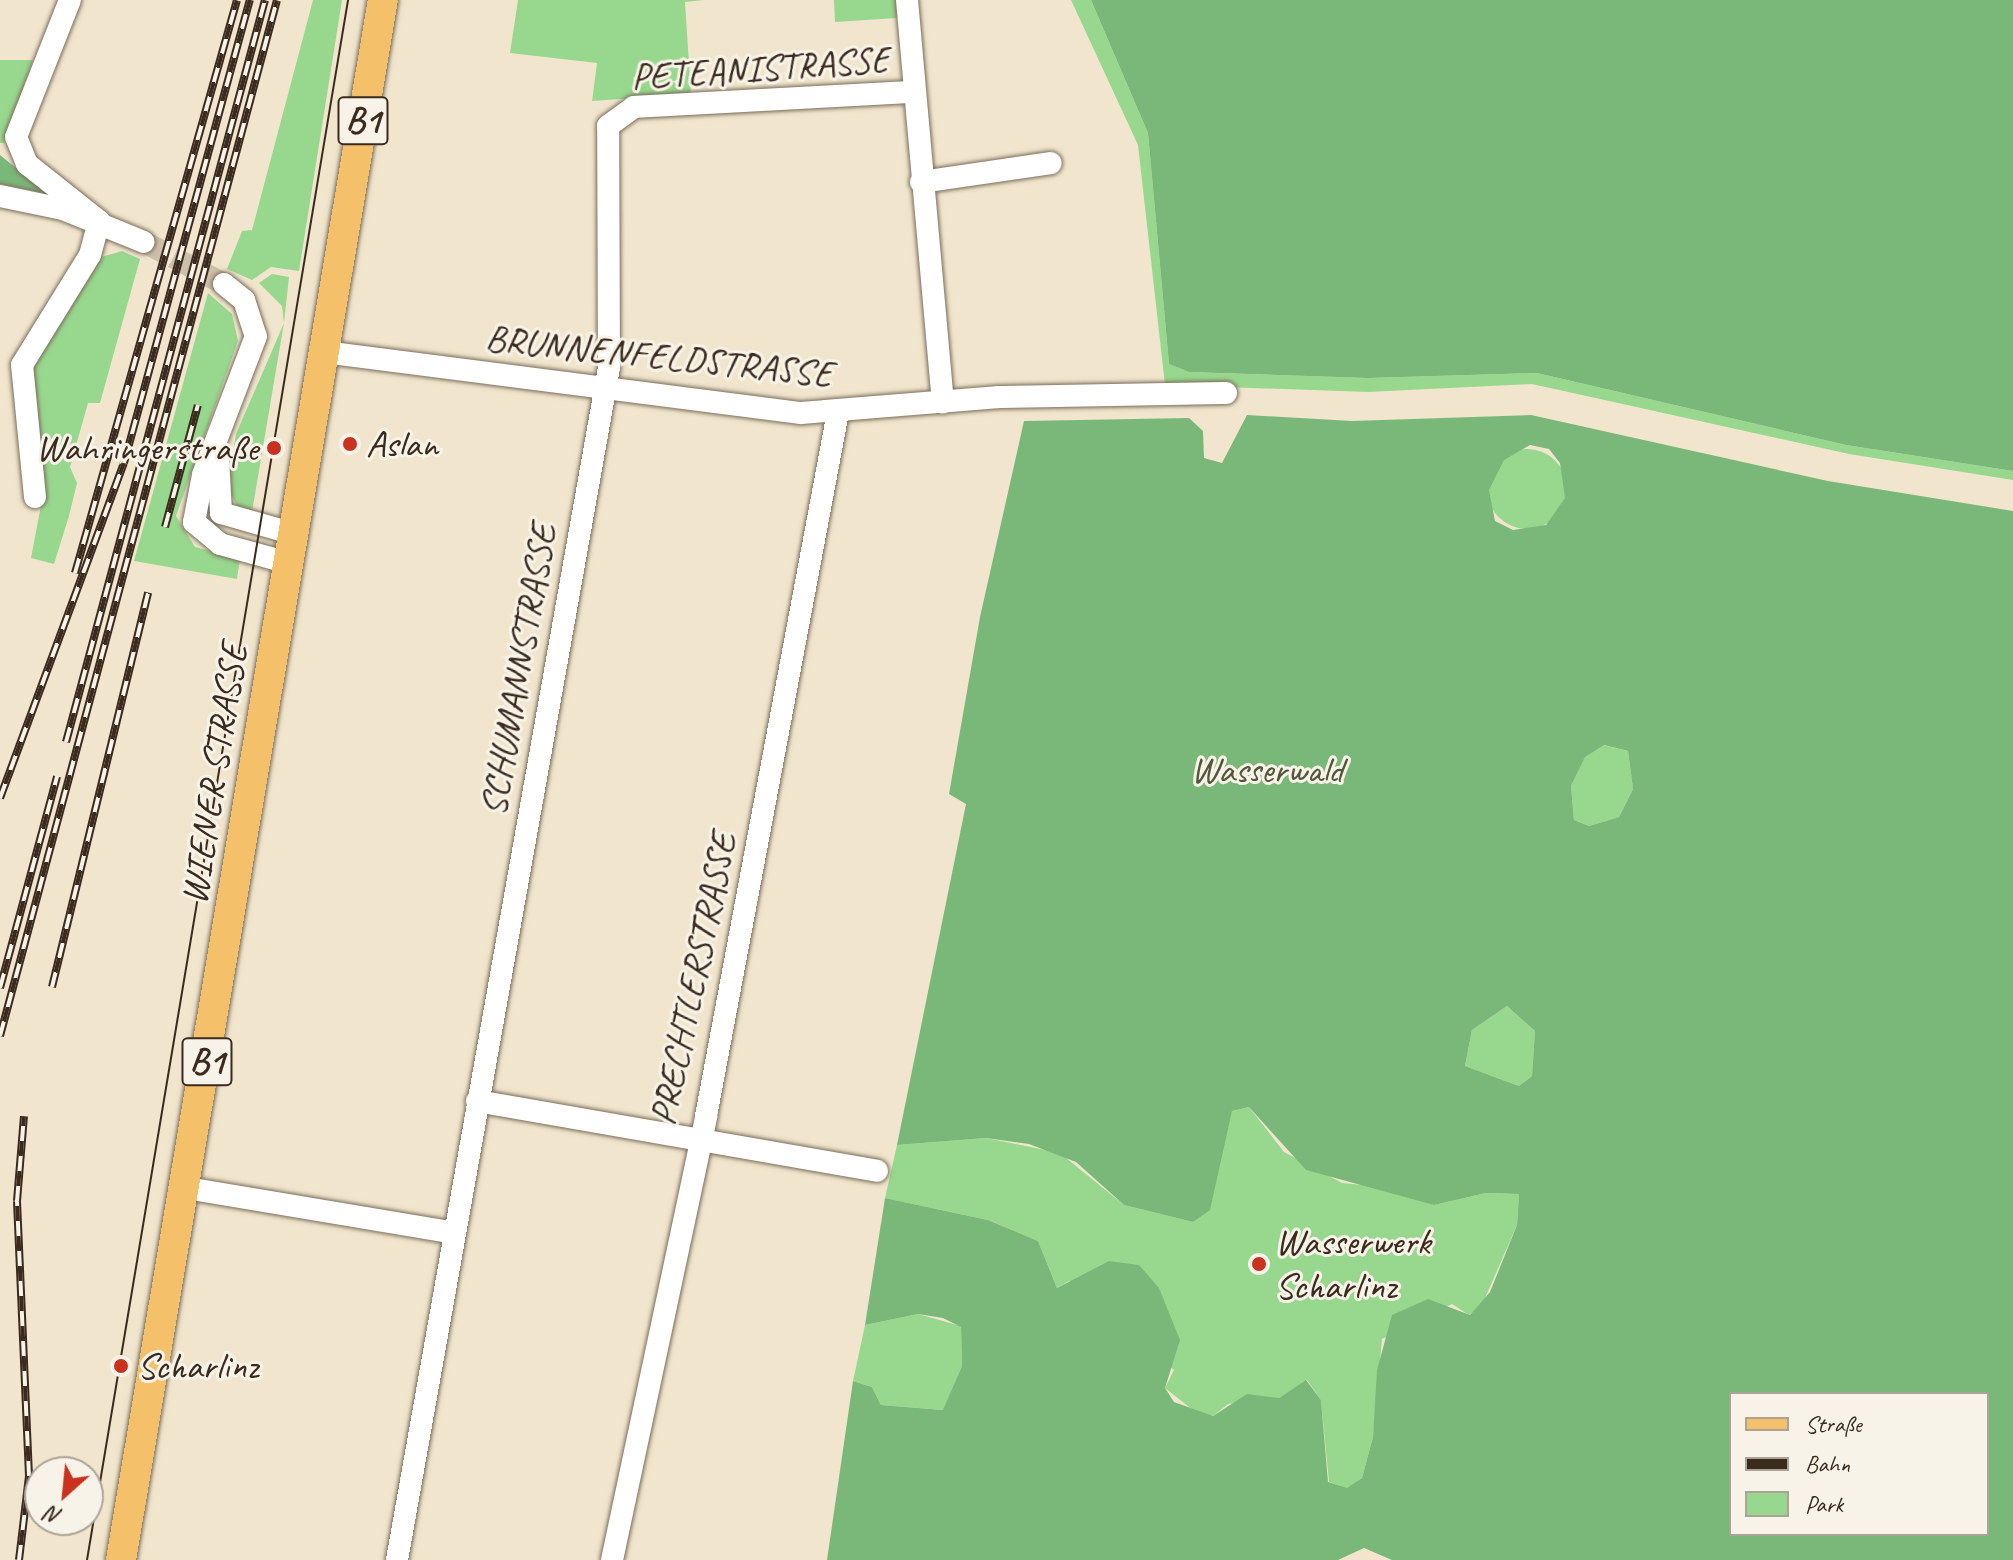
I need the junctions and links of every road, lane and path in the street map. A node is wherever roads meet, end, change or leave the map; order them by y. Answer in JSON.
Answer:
{"nodes":[{"id":1,"x":70,"y":0,"type":"edge"},
{"id":2,"x":383,"y":0,"type":"edge"},
{"id":3,"x":907,"y":0,"type":"edge"},
{"id":4,"x":913,"y":92,"type":"junction"},
{"id":5,"x":613,"y":117,"type":"joint"},
{"id":6,"x":9,"y":149,"type":"edge"},
{"id":7,"x":1051,"y":163,"type":"dead end"},
{"id":8,"x":921,"y":182,"type":"junction"},
{"id":9,"x":0,"y":196,"type":"edge"},
{"id":10,"x":99,"y":221,"type":"junction"},
{"id":11,"x":144,"y":242,"type":"tunnel mouth"},
{"id":12,"x":224,"y":284,"type":"tunnel mouth"},
{"id":13,"x":324,"y":352,"type":"junction"},
{"id":14,"x":605,"y":392,"type":"junction"},
{"id":15,"x":1226,"y":393,"type":"dead end"},
{"id":16,"x":943,"y":402,"type":"junction"},
{"id":17,"x":838,"y":412,"type":"junction"},
{"id":18,"x":35,"y":497,"type":"dead end"},
{"id":19,"x":292,"y":548,"type":"junction"},
{"id":20,"x":477,"y":1101,"type":"junction"},
{"id":21,"x":698,"y":1139,"type":"junction"},
{"id":22,"x":877,"y":1171,"type":"dead end"},
{"id":23,"x":186,"y":1188,"type":"junction"},
{"id":24,"x":454,"y":1233,"type":"junction"},
{"id":25,"x":121,"y":1560,"type":"edge"},
{"id":26,"x":397,"y":1560,"type":"edge"},
{"id":27,"x":612,"y":1560,"type":"edge"}],
"edges":[{"from":1,"to":6,"type":"street"},
{"from":2,"to":13,"type":"main road","name":"WIENER STRASSE","number":"B1"},
{"from":3,"to":4,"type":"street"},
{"from":4,"to":5,"type":"street","name":"PETEANISTRASSE"},
{"from":4,"to":8,"type":"street"},
{"from":5,"to":14,"type":"street","name":"SCHUMANNSTRASSE"},
{"from":6,"to":10,"type":"street"},
{"from":7,"to":8,"type":"street"},
{"from":8,"to":16,"type":"street"},
{"from":9,"to":10,"type":"street"},
{"from":10,"to":11,"type":"street"},
{"from":10,"to":18,"type":"street"},
{"from":12,"to":19,"type":"street"},
{"from":13,"to":14,"type":"street","name":"BRUNNENFELDSTRASSE"},
{"from":13,"to":19,"type":"main road","name":"WIENER STRASSE","number":"B1"},
{"from":14,"to":17,"type":"street","name":"BRUNNENFELDSTRASSE"},
{"from":14,"to":20,"type":"street","name":"SCHUMANNSTRASSE"},
{"from":15,"to":16,"type":"street","name":"BRUNNENFELDSTRASSE"},
{"from":16,"to":17,"type":"street","name":"BRUNNENFELDSTRASSE"},
{"from":17,"to":21,"type":"street","name":"PRECHTLERSTRASSE"},
{"from":19,"to":23,"type":"main road","name":"WIENER STRASSE","number":"B1"},
{"from":20,"to":21,"type":"street"},
{"from":20,"to":24,"type":"street","name":"SCHUMANNSTRASSE"},
{"from":21,"to":22,"type":"street"},
{"from":21,"to":27,"type":"street","name":"PRECHTLERSTRASSE"},
{"from":23,"to":24,"type":"street"},
{"from":23,"to":25,"type":"main road","name":"WIENER STRASSE","number":"B1"},
{"from":24,"to":26,"type":"street","name":"SCHUMANNSTRASSE"}]}
